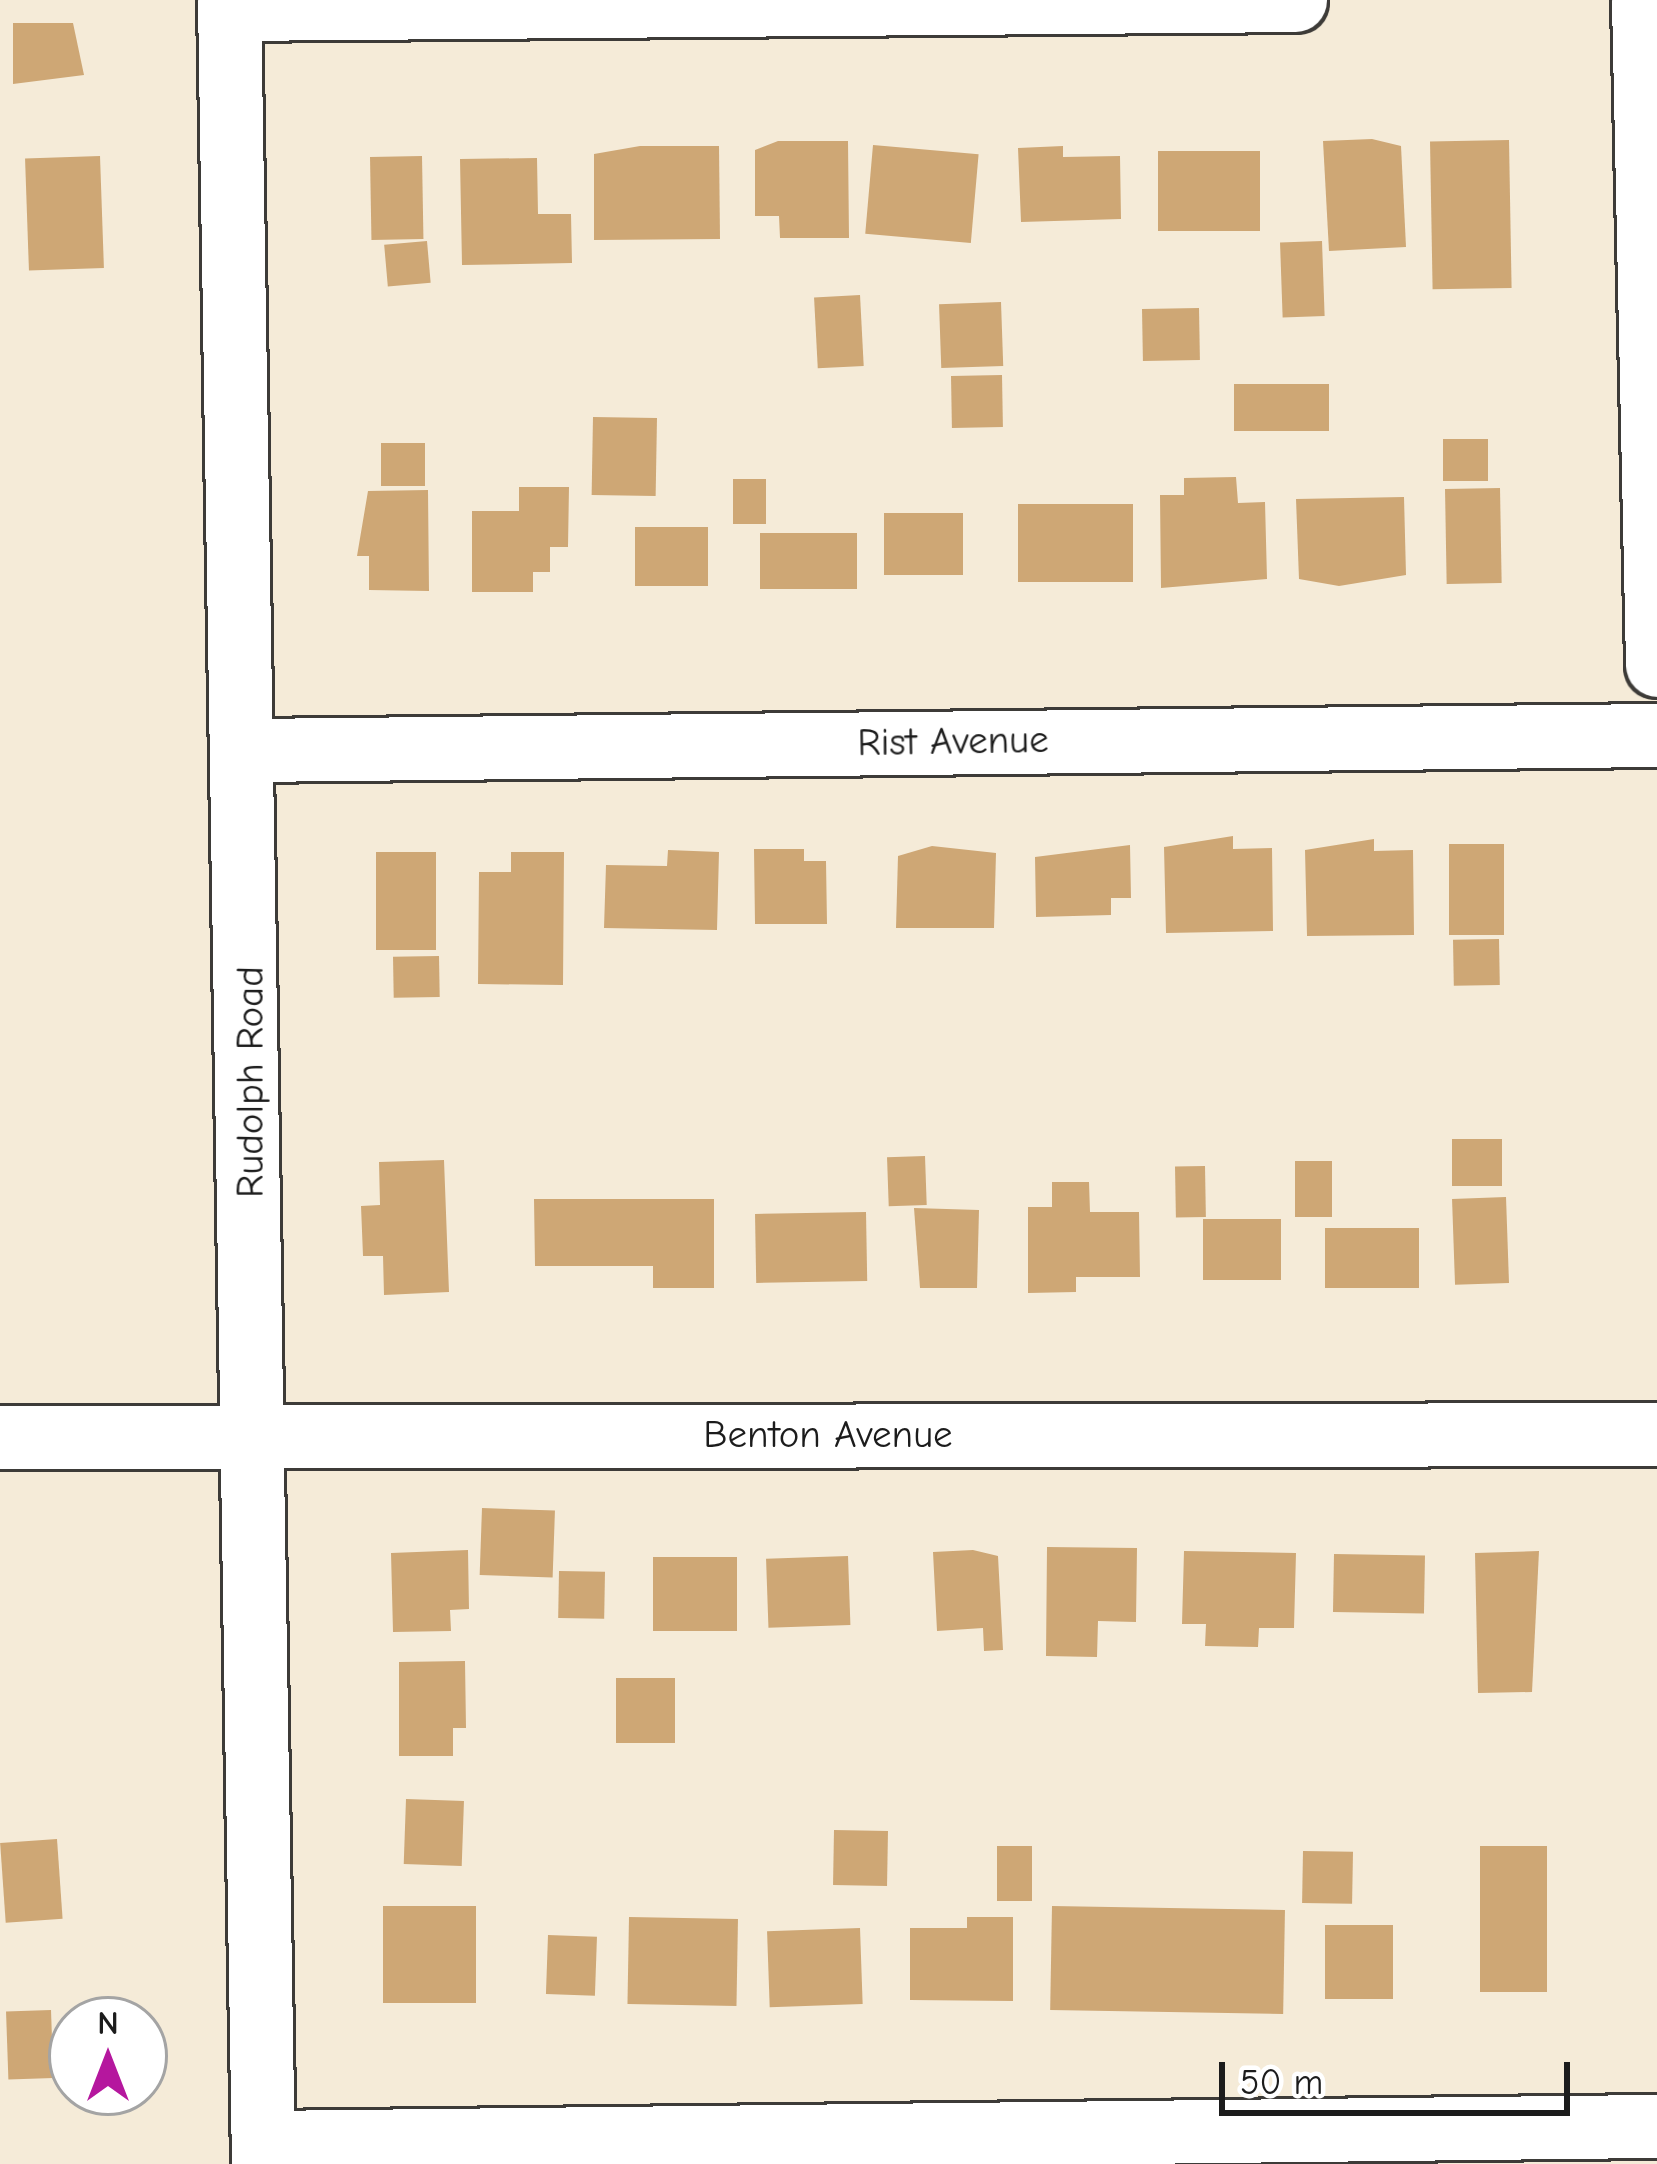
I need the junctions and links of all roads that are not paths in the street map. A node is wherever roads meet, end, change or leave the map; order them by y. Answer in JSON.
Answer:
{"nodes":[{"id":1,"x":1294,"y":0,"type":"edge"},
{"id":2,"x":1643,"y":0,"type":"edge"},
{"id":3,"x":230,"y":4,"type":"edge"},
{"id":4,"x":1657,"y":665,"type":"edge"},
{"id":5,"x":1657,"y":734,"type":"edge"},
{"id":6,"x":249,"y":750,"type":"junction"},
{"id":7,"x":1657,"y":1434,"type":"edge"},
{"id":8,"x":254,"y":1436,"type":"junction"},
{"id":9,"x":0,"y":1437,"type":"edge"},
{"id":10,"x":1657,"y":2126,"type":"edge"},
{"id":11,"x":263,"y":2153,"type":"edge"}],
"edges":[{"from":1,"to":3,"type":"street"},
{"from":2,"to":4,"type":"street"},
{"from":3,"to":6,"type":"street","name":"Rudolph Road"},
{"from":5,"to":6,"type":"street","name":"Rist Avenue"},
{"from":6,"to":8,"type":"street","name":"Rudolph Road"},
{"from":7,"to":8,"type":"street","name":"Benton Avenue"},
{"from":8,"to":9,"type":"street","name":"Benton Avenue"},
{"from":8,"to":11,"type":"street","name":"Rudolph Road"},
{"from":10,"to":11,"type":"street"}]}
